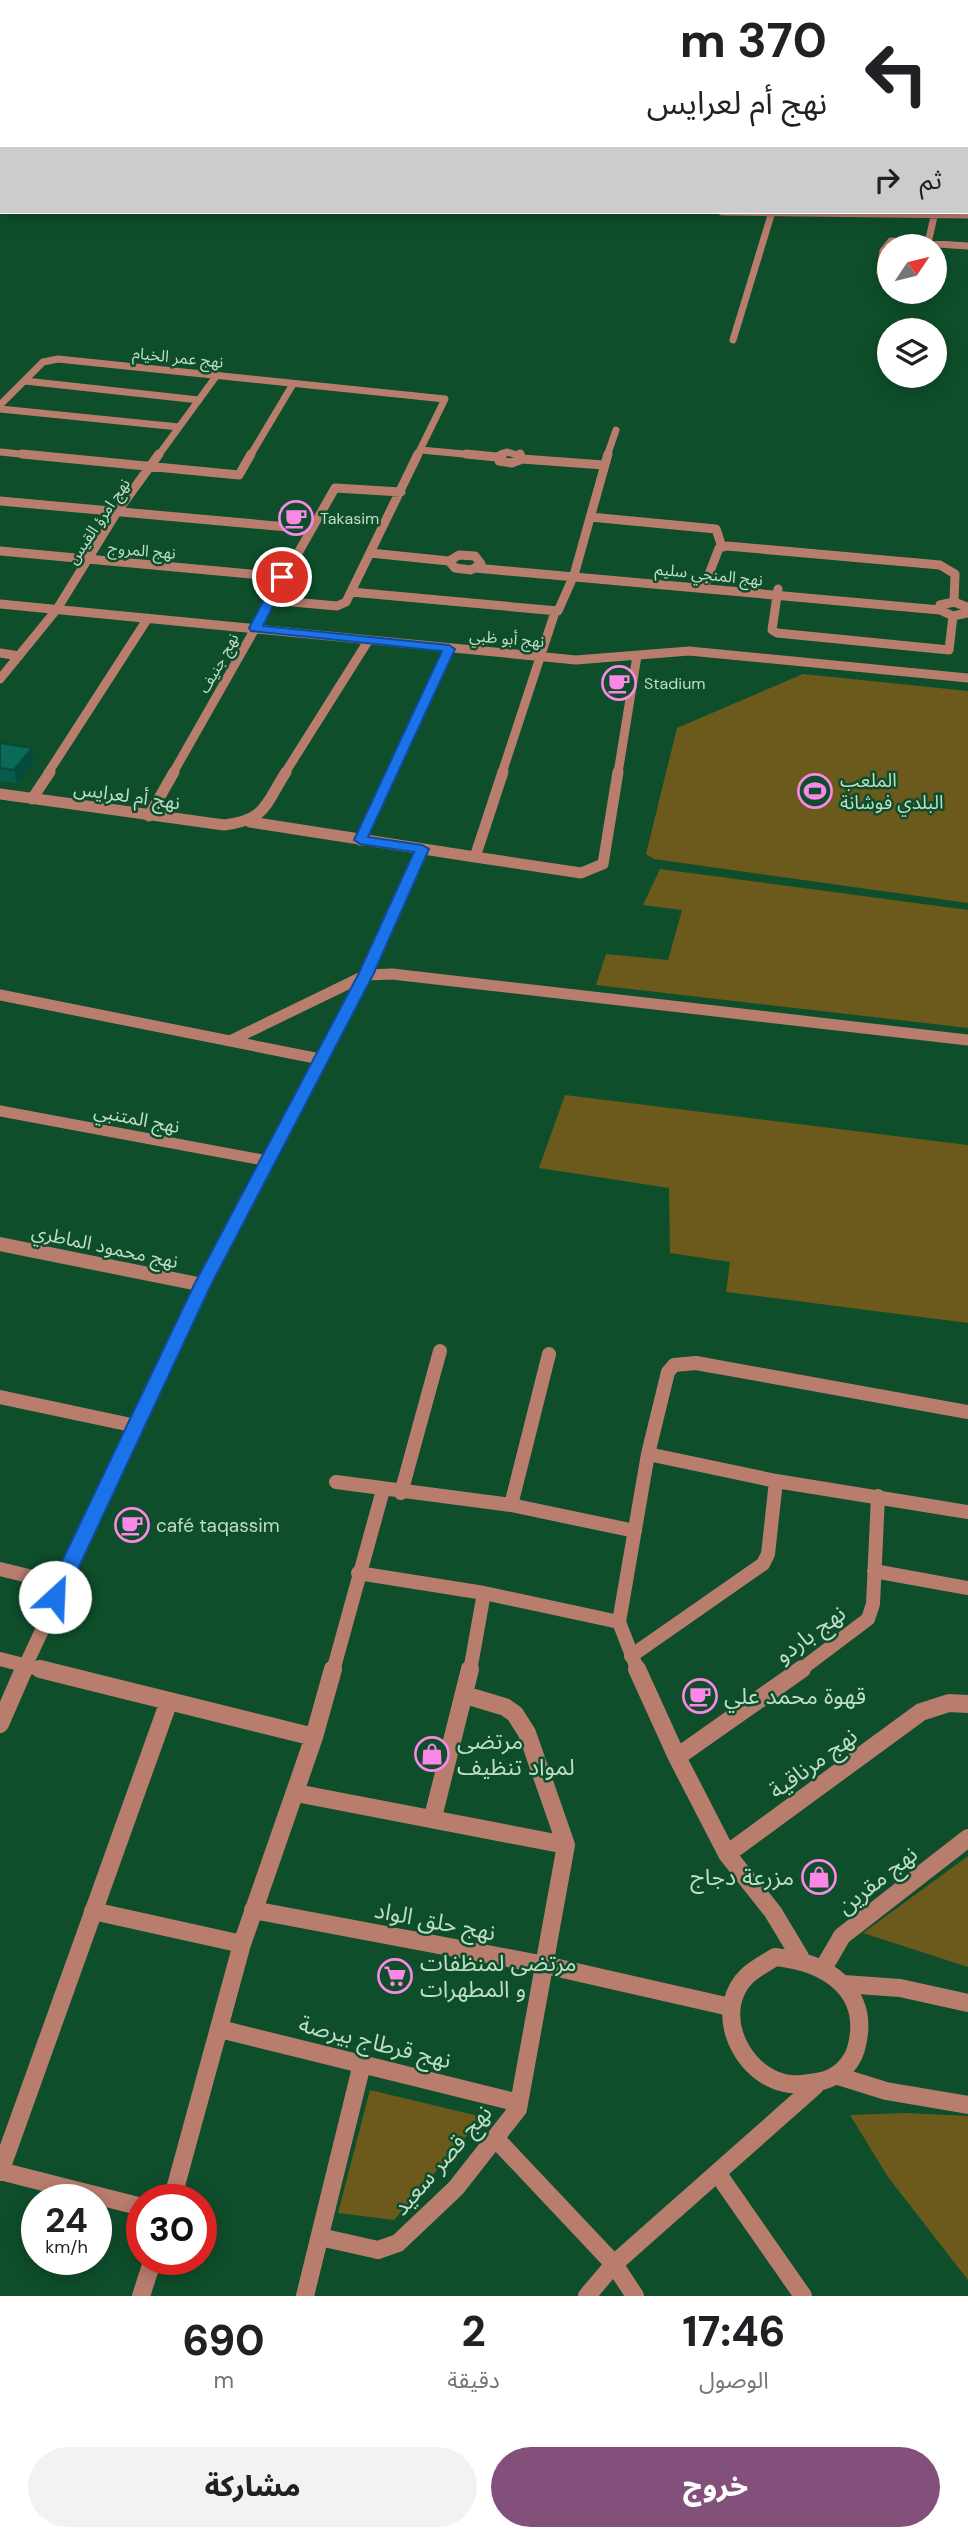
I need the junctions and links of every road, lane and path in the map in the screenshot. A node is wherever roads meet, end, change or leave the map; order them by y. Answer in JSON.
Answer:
{"nodes":[{"id":1,"x":771,"y":214,"type":"edge"},
{"id":2,"x":935,"y":214,"type":"edge"},
{"id":3,"x":930,"y":234,"type":"edge"},
{"id":4,"x":947,"y":244,"type":"edge"},
{"id":5,"x":968,"y":246,"type":"edge"},
{"id":6,"x":733,"y":340,"type":"dead end"},
{"id":7,"x":217,"y":375,"type":"junction"},
{"id":8,"x":25,"y":381,"type":"junction"},
{"id":9,"x":293,"y":384,"type":"junction"},
{"id":10,"x":199,"y":400,"type":"junction"},
{"id":11,"x":0,"y":407,"type":"edge"},
{"id":12,"x":179,"y":428,"type":"junction"},
{"id":13,"x":616,"y":430,"type":"dead end"},
{"id":14,"x":421,"y":450,"type":"junction"},
{"id":15,"x":0,"y":452,"type":"edge"},
{"id":16,"x":154,"y":465,"type":"junction"},
{"id":17,"x":604,"y":465,"type":"junction"},
{"id":18,"x":401,"y":492,"type":"junction"},
{"id":19,"x":0,"y":501,"type":"edge"},
{"id":20,"x":117,"y":512,"type":"junction"},
{"id":21,"x":590,"y":517,"type":"junction"},
{"id":22,"x":310,"y":529,"type":"junction"},
{"id":23,"x":722,"y":547,"type":"junction"},
{"id":24,"x":0,"y":551,"type":"edge"},
{"id":25,"x":370,"y":553,"type":"junction"},
{"id":26,"x":89,"y":560,"type":"junction"},
{"id":27,"x":449,"y":561,"type":"junction"},
{"id":28,"x":478,"y":565,"type":"junction"},
{"id":29,"x":575,"y":572,"type":"junction"},
{"id":30,"x":282,"y":577,"type":"junction"},
{"id":31,"x":706,"y":582,"type":"junction"},
{"id":32,"x":351,"y":592,"type":"junction"},
{"id":33,"x":778,"y":592,"type":"junction"},
{"id":34,"x":270,"y":600,"type":"junction"},
{"id":35,"x":954,"y":602,"type":"junction"},
{"id":36,"x":0,"y":604,"type":"edge"},
{"id":37,"x":940,"y":607,"type":"junction"},
{"id":38,"x":57,"y":609,"type":"junction"},
{"id":39,"x":967,"y":610,"type":"edge"},
{"id":40,"x":555,"y":612,"type":"junction"},
{"id":41,"x":953,"y":616,"type":"junction"},
{"id":42,"x":148,"y":618,"type":"junction"},
{"id":43,"x":255,"y":628,"type":"junction"},
{"id":44,"x":368,"y":641,"type":"junction"},
{"id":45,"x":449,"y":649,"type":"junction"},
{"id":46,"x":0,"y":653,"type":"edge"},
{"id":47,"x":19,"y":656,"type":"junction"},
{"id":48,"x":637,"y":656,"type":"junction"},
{"id":49,"x":542,"y":657,"type":"junction"},
{"id":50,"x":968,"y":678,"type":"edge"},
{"id":51,"x":0,"y":679,"type":"edge"},
{"id":52,"x":0,"y":794,"type":"edge"},
{"id":53,"x":32,"y":799,"type":"junction"},
{"id":54,"x":149,"y":816,"type":"junction"},
{"id":55,"x":250,"y":822,"type":"junction"},
{"id":56,"x":360,"y":840,"type":"junction"},
{"id":57,"x":422,"y":849,"type":"junction"},
{"id":58,"x":475,"y":857,"type":"junction"},
{"id":59,"x":366,"y":975,"type":"junction"},
{"id":60,"x":0,"y":995,"type":"edge"},
{"id":61,"x":968,"y":1040,"type":"edge"},
{"id":62,"x":230,"y":1041,"type":"junction"},
{"id":63,"x":320,"y":1059,"type":"junction"},
{"id":64,"x":0,"y":1111,"type":"edge"},
{"id":65,"x":268,"y":1161,"type":"junction"},
{"id":66,"x":0,"y":1244,"type":"edge"},
{"id":67,"x":203,"y":1285,"type":"junction"},
{"id":68,"x":440,"y":1351,"type":"dead end"},
{"id":69,"x":549,"y":1354,"type":"dead end"},
{"id":70,"x":0,"y":1397,"type":"edge"},
{"id":71,"x":968,"y":1412,"type":"edge"},
{"id":72,"x":136,"y":1426,"type":"junction"},
{"id":73,"x":648,"y":1454,"type":"junction"},
{"id":74,"x":776,"y":1481,"type":"junction"},
{"id":75,"x":336,"y":1482,"type":"dead end"},
{"id":76,"x":383,"y":1490,"type":"junction"},
{"id":77,"x":401,"y":1493,"type":"junction"},
{"id":78,"x":878,"y":1496,"type":"junction"},
{"id":79,"x":511,"y":1505,"type":"junction"},
{"id":80,"x":968,"y":1512,"type":"edge"},
{"id":81,"x":635,"y":1531,"type":"junction"},
{"id":82,"x":0,"y":1569,"type":"edge"},
{"id":83,"x":874,"y":1571,"type":"junction"},
{"id":84,"x":358,"y":1573,"type":"junction"},
{"id":85,"x":61,"y":1584,"type":"junction"},
{"id":86,"x":968,"y":1588,"type":"edge"},
{"id":87,"x":484,"y":1593,"type":"junction"},
{"id":88,"x":619,"y":1622,"type":"junction"},
{"id":89,"x":631,"y":1656,"type":"junction"},
{"id":90,"x":0,"y":1659,"type":"edge"},
{"id":91,"x":25,"y":1665,"type":"junction"},
{"id":92,"x":465,"y":1695,"type":"junction"},
{"id":93,"x":169,"y":1701,"type":"junction"},
{"id":94,"x":968,"y":1704,"type":"edge"},
{"id":95,"x":0,"y":1724,"type":"edge"},
{"id":96,"x":314,"y":1737,"type":"junction"},
{"id":97,"x":677,"y":1757,"type":"junction"},
{"id":98,"x":296,"y":1793,"type":"junction"},
{"id":99,"x":433,"y":1817,"type":"junction"},
{"id":100,"x":968,"y":1838,"type":"edge"},
{"id":101,"x":566,"y":1845,"type":"junction"},
{"id":102,"x":727,"y":1854,"type":"junction"},
{"id":103,"x":253,"y":1910,"type":"junction"},
{"id":104,"x":93,"y":1911,"type":"junction"},
{"id":105,"x":242,"y":1944,"type":"junction"},
{"id":106,"x":800,"y":1957,"type":"junction"},
{"id":107,"x":545,"y":1965,"type":"junction"},
{"id":108,"x":824,"y":1967,"type":"junction"},
{"id":109,"x":844,"y":1984,"type":"junction"},
{"id":110,"x":968,"y":2003,"type":"edge"},
{"id":111,"x":730,"y":2007,"type":"junction"},
{"id":112,"x":220,"y":2029,"type":"junction"},
{"id":113,"x":362,"y":2064,"type":"junction"},
{"id":114,"x":838,"y":2076,"type":"junction"},
{"id":115,"x":816,"y":2086,"type":"junction"},
{"id":116,"x":519,"y":2103,"type":"junction"},
{"id":117,"x":968,"y":2105,"type":"edge"},
{"id":118,"x":496,"y":2139,"type":"junction"},
{"id":119,"x":0,"y":2172,"type":"edge"},
{"id":120,"x":718,"y":2174,"type":"junction"},
{"id":121,"x":176,"y":2184,"type":"edge"},
{"id":122,"x":126,"y":2203,"type":"edge"},
{"id":123,"x":320,"y":2237,"type":"junction"},
{"id":124,"x":614,"y":2264,"type":"junction"},
{"id":125,"x":148,"y":2275,"type":"edge"},
{"id":126,"x":141,"y":2296,"type":"edge"},
{"id":127,"x":304,"y":2296,"type":"edge"},
{"id":128,"x":587,"y":2296,"type":"edge"},
{"id":129,"x":635,"y":2296,"type":"edge"},
{"id":130,"x":803,"y":2296,"type":"edge"}],
"edges":[{"from":1,"to":6,"type":"street"},
{"from":2,"to":3,"type":"street"},
{"from":4,"to":5,"type":"street"},
{"from":7,"to":8,"type":"street","name":"نهج عمر الخيام"},
{"from":7,"to":9,"type":"street","name":"نهج عمر الخيام"},
{"from":7,"to":10,"type":"street","name":"نهج امرؤ القيس"},
{"from":8,"to":10,"type":"street"},
{"from":8,"to":11,"type":"street","name":"نهج عمر الخيام"},
{"from":9,"to":14,"type":"street","name":"نهج عمر الخيام"},
{"from":9,"to":16,"type":"street"},
{"from":10,"to":12,"type":"street","name":"نهج امرؤ القيس"},
{"from":11,"to":12,"type":"street"},
{"from":12,"to":16,"type":"street","name":"نهج امرؤ القيس"},
{"from":13,"to":17,"type":"street"},
{"from":14,"to":17,"type":"street"},
{"from":14,"to":18,"type":"street"},
{"from":15,"to":16,"type":"street"},
{"from":16,"to":20,"type":"street","name":"نهج امرؤ القيس"},
{"from":17,"to":21,"type":"street"},
{"from":18,"to":22,"type":"street","name":"نهج جنيف"},
{"from":18,"to":25,"type":"street"},
{"from":19,"to":20,"type":"street"},
{"from":20,"to":22,"type":"street"},
{"from":20,"to":26,"type":"street","name":"نهج امرؤ القيس"},
{"from":21,"to":23,"type":"street"},
{"from":21,"to":29,"type":"street"},
{"from":22,"to":30,"type":"street","name":"نهج جنيف"},
{"from":23,"to":31,"type":"street"},
{"from":23,"to":35,"type":"street"},
{"from":24,"to":26,"type":"street","name":"نهج المروج"},
{"from":25,"to":27,"type":"street"},
{"from":25,"to":32,"type":"street"},
{"from":26,"to":30,"type":"street","name":"نهج المروج"},
{"from":26,"to":38,"type":"street","name":"نهج امرؤ القيس"},
{"from":27,"to":28,"type":"street"},
{"from":27,"to":28,"type":"street"},
{"from":28,"to":29,"type":"street","name":"نهج المنجي سليم"},
{"from":29,"to":31,"type":"street","name":"نهج المنجي سليم"},
{"from":29,"to":33,"type":"street","name":"نهج المنجي سليم"},
{"from":29,"to":40,"type":"street"},
{"from":30,"to":34,"type":"street","name":"نهج جنيف"},
{"from":31,"to":33,"type":"street","name":"نهج المنجي سليم"},
{"from":32,"to":34,"type":"street"},
{"from":32,"to":40,"type":"street"},
{"from":33,"to":37,"type":"street","name":"نهج المنجي سليم"},
{"from":33,"to":41,"type":"street"},
{"from":34,"to":43,"type":"street","name":"نهج جنيف"},
{"from":35,"to":37,"type":"street","name":"نهج المنجي سليم"},
{"from":35,"to":39,"type":"street"},
{"from":36,"to":38,"type":"street","name":"نهج أبو ظبي"},
{"from":37,"to":41,"type":"street"},
{"from":38,"to":42,"type":"street","name":"نهج أبو ظبي"},
{"from":38,"to":47,"type":"street","name":"نهج امرؤ القيس"},
{"from":39,"to":41,"type":"street"},
{"from":40,"to":49,"type":"street"},
{"from":42,"to":43,"type":"street","name":"نهج أبو ظبي"},
{"from":42,"to":53,"type":"street"},
{"from":43,"to":44,"type":"street","name":"نهج أبو ظبي"},
{"from":43,"to":54,"type":"street","name":"نهج جنيف"},
{"from":44,"to":45,"type":"street","name":"نهج أبو ظبي"},
{"from":44,"to":55,"type":"street"},
{"from":45,"to":49,"type":"street","name":"نهج أبو ظبي"},
{"from":45,"to":56,"type":"street"},
{"from":46,"to":47,"type":"street"},
{"from":47,"to":51,"type":"street","name":"نهج امرؤ القيس"},
{"from":48,"to":49,"type":"street","name":"نهج أبو ظبي"},
{"from":48,"to":50,"type":"street","name":"نهج أبو ظبي"},
{"from":48,"to":58,"type":"street","name":"نهج أم لعرايس"},
{"from":49,"to":58,"type":"street"},
{"from":52,"to":53,"type":"street","name":"نهج أم لعرايس"},
{"from":53,"to":54,"type":"street","name":"نهج أم لعرايس"},
{"from":54,"to":55,"type":"street","name":"نهج أم لعرايس"},
{"from":55,"to":56,"type":"street","name":"نهج أم لعرايس"},
{"from":56,"to":57,"type":"street","name":"نهج أم لعرايس"},
{"from":57,"to":58,"type":"street","name":"نهج أم لعرايس"},
{"from":57,"to":59,"type":"street"},
{"from":59,"to":61,"type":"street"},
{"from":59,"to":62,"type":"street"},
{"from":59,"to":63,"type":"street"},
{"from":60,"to":62,"type":"street"},
{"from":62,"to":63,"type":"street"},
{"from":63,"to":65,"type":"street"},
{"from":64,"to":65,"type":"street","name":"نهج المتنبي"},
{"from":65,"to":67,"type":"street"},
{"from":66,"to":67,"type":"street","name":"نهج محمود الماطري"},
{"from":67,"to":72,"type":"street"},
{"from":68,"to":77,"type":"street"},
{"from":69,"to":79,"type":"street"},
{"from":70,"to":72,"type":"street"},
{"from":71,"to":73,"type":"street"},
{"from":72,"to":85,"type":"street"},
{"from":73,"to":74,"type":"street"},
{"from":73,"to":81,"type":"street"},
{"from":74,"to":78,"type":"street"},
{"from":74,"to":89,"type":"street"},
{"from":75,"to":76,"type":"street"},
{"from":76,"to":77,"type":"street"},
{"from":76,"to":84,"type":"street"},
{"from":77,"to":79,"type":"street"},
{"from":78,"to":80,"type":"street"},
{"from":78,"to":83,"type":"street","name":"نهج باردو"},
{"from":79,"to":81,"type":"street"},
{"from":81,"to":88,"type":"street"},
{"from":82,"to":85,"type":"street"},
{"from":83,"to":86,"type":"street"},
{"from":83,"to":97,"type":"street","name":"نهج باردو"},
{"from":84,"to":87,"type":"street"},
{"from":84,"to":96,"type":"street"},
{"from":85,"to":91,"type":"street"},
{"from":87,"to":88,"type":"street"},
{"from":87,"to":92,"type":"street"},
{"from":88,"to":89,"type":"street"},
{"from":89,"to":97,"type":"street"},
{"from":90,"to":91,"type":"street"},
{"from":91,"to":93,"type":"street"},
{"from":91,"to":95,"type":"street"},
{"from":92,"to":99,"type":"street"},
{"from":92,"to":101,"type":"street","name":"نهج قصر سعيد"},
{"from":93,"to":96,"type":"street"},
{"from":93,"to":104,"type":"street"},
{"from":94,"to":102,"type":"street","name":"نهج مرناقية"},
{"from":96,"to":98,"type":"street"},
{"from":97,"to":102,"type":"street"},
{"from":98,"to":99,"type":"street"},
{"from":98,"to":103,"type":"street"},
{"from":99,"to":101,"type":"street"},
{"from":100,"to":108,"type":"street","name":"نهج مقرين"},
{"from":101,"to":107,"type":"street","name":"نهج قصر سعيد"},
{"from":102,"to":106,"type":"street"},
{"from":103,"to":105,"type":"street"},
{"from":103,"to":107,"type":"street","name":"نهج حلق الواد"},
{"from":104,"to":105,"type":"street"},
{"from":104,"to":119,"type":"street"},
{"from":105,"to":112,"type":"street"},
{"from":106,"to":108,"type":"street"},
{"from":106,"to":111,"type":"street"},
{"from":107,"to":111,"type":"street","name":"نهج حلق الواد"},
{"from":107,"to":116,"type":"street","name":"نهج قصر سعيد"},
{"from":108,"to":109,"type":"street"},
{"from":109,"to":110,"type":"street"},
{"from":109,"to":114,"type":"street"},
{"from":111,"to":115,"type":"street"},
{"from":112,"to":113,"type":"street","name":"نهج قرطاج بيرصة"},
{"from":112,"to":121,"type":"street"},
{"from":113,"to":116,"type":"street","name":"نهج قرطاج بيرصة"},
{"from":113,"to":123,"type":"street"},
{"from":114,"to":115,"type":"street"},
{"from":114,"to":117,"type":"street"},
{"from":115,"to":120,"type":"street"},
{"from":116,"to":118,"type":"street","name":"نهج قصر سعيد"},
{"from":118,"to":123,"type":"street","name":"نهج قصر سعيد"},
{"from":118,"to":124,"type":"street"},
{"from":119,"to":122,"type":"street"},
{"from":120,"to":124,"type":"street"},
{"from":120,"to":130,"type":"street"},
{"from":123,"to":127,"type":"street"},
{"from":124,"to":128,"type":"street"},
{"from":124,"to":129,"type":"street"},
{"from":125,"to":126,"type":"street"}]}
